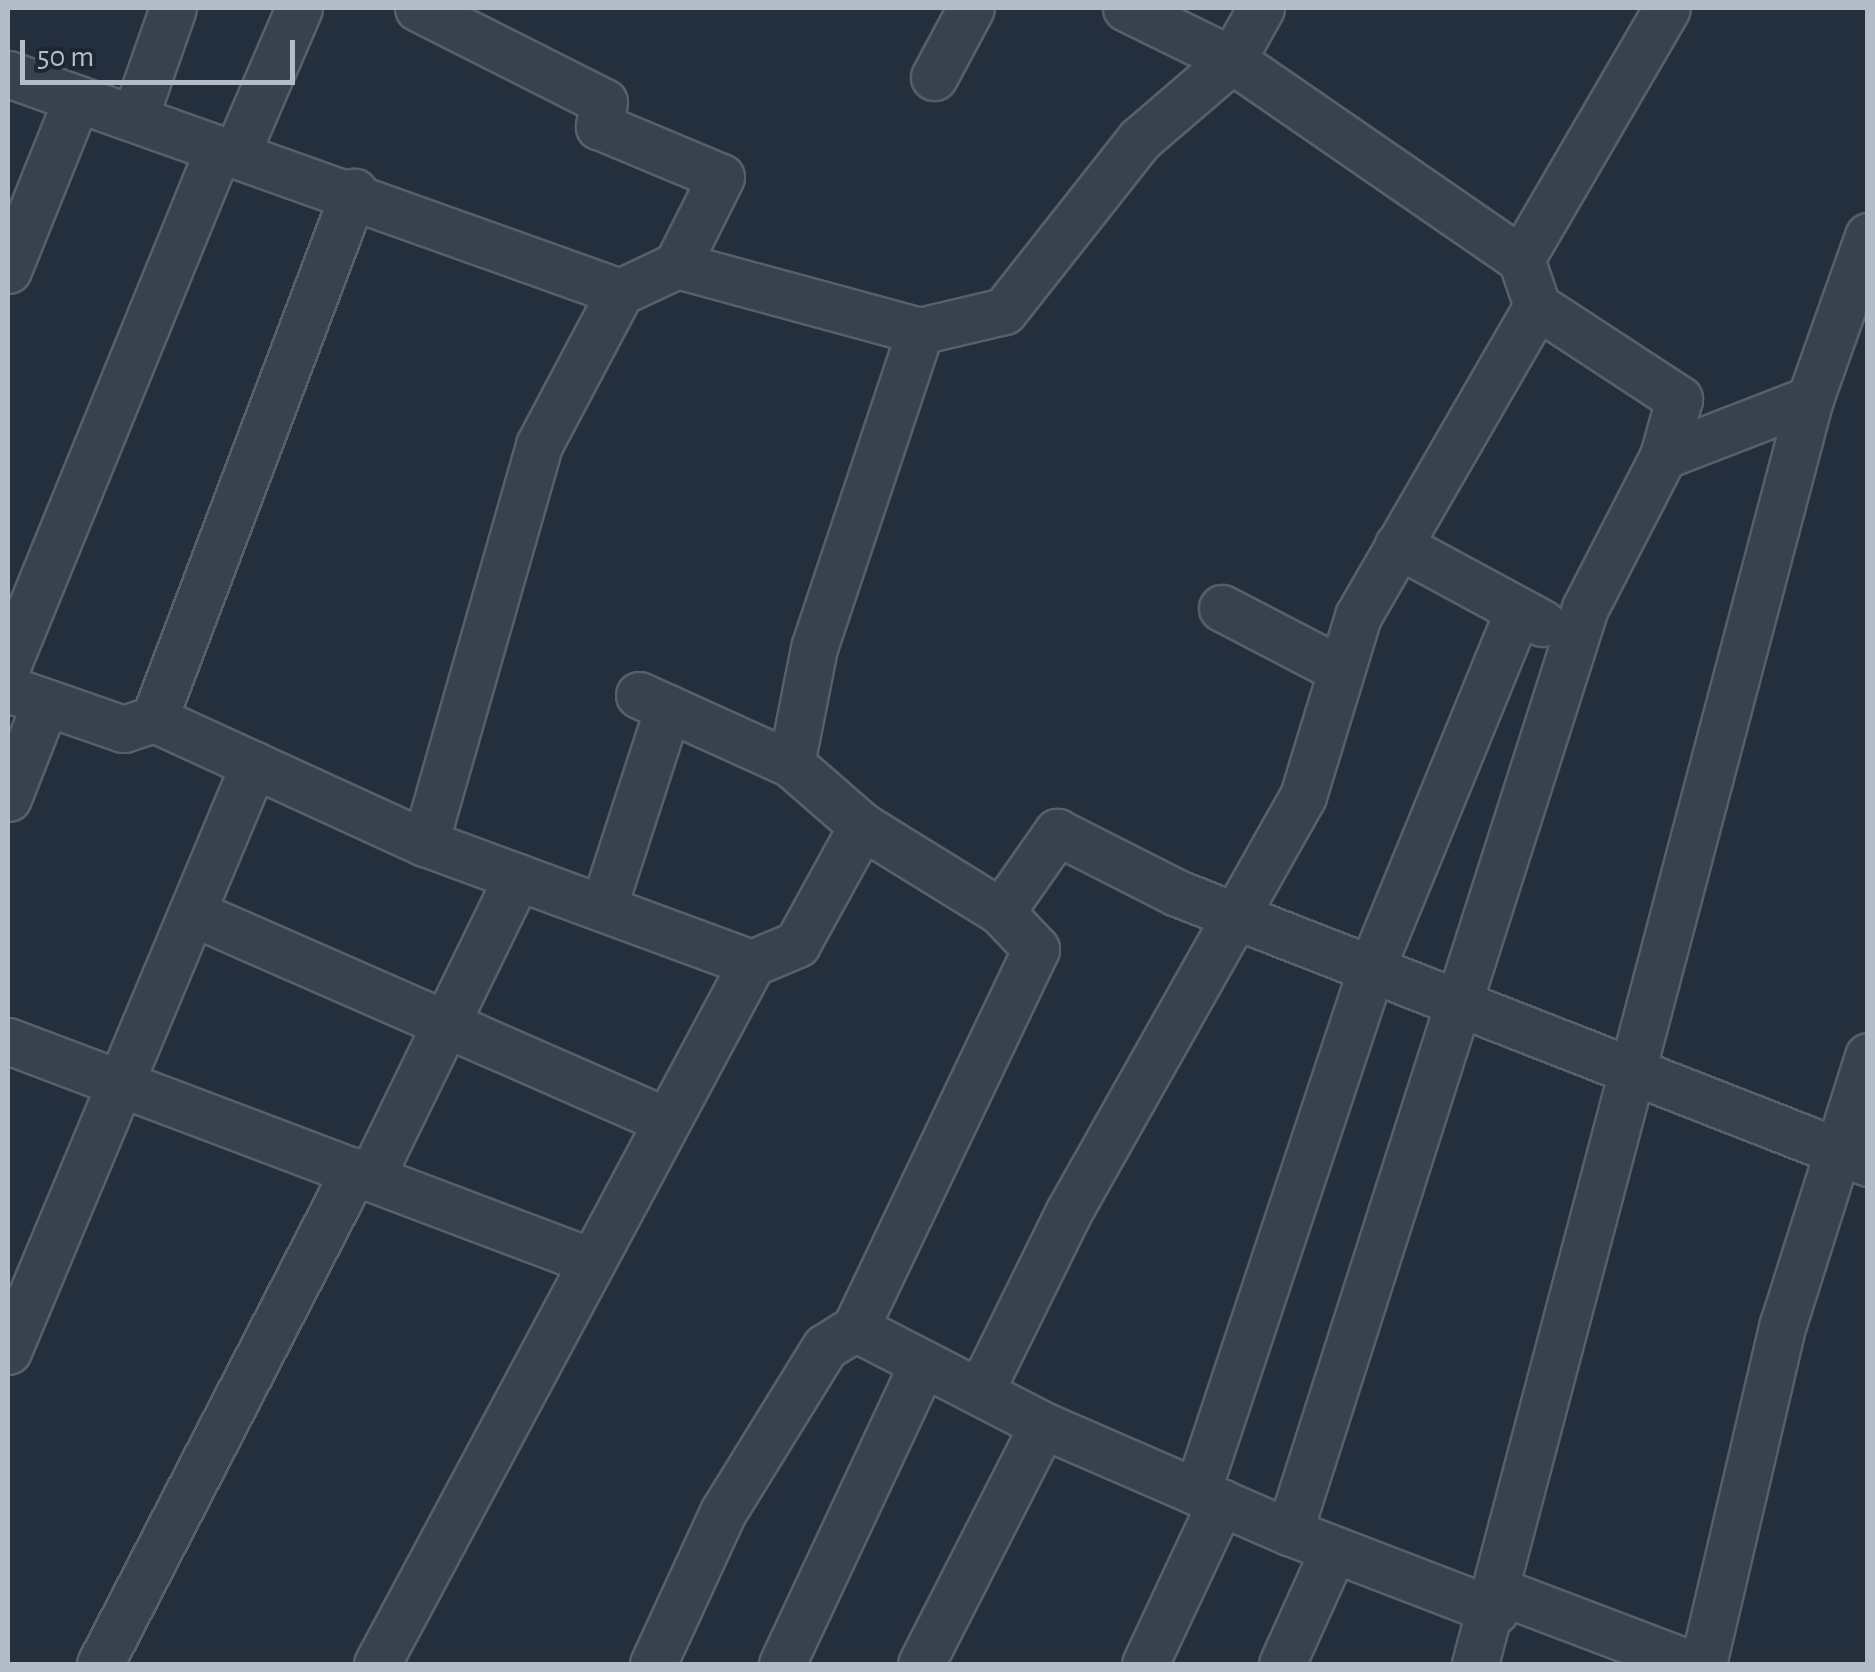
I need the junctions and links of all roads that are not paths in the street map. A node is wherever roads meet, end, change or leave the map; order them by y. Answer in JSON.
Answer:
{"nodes":[{"id":1,"x":174,"y":8,"type":"edge"},
{"id":2,"x":299,"y":8,"type":"edge"},
{"id":3,"x":418,"y":8,"type":"edge"},
{"id":4,"x":970,"y":8,"type":"edge"},
{"id":5,"x":1126,"y":8,"type":"edge"},
{"id":6,"x":1261,"y":8,"type":"edge"},
{"id":7,"x":1666,"y":8,"type":"edge"},
{"id":8,"x":1232,"y":60,"type":"junction"},
{"id":9,"x":8,"y":74,"type":"edge"},
{"id":10,"x":934,"y":77,"type":"dead end"},
{"id":11,"x":77,"y":98,"type":"junction"},
{"id":12,"x":135,"y":116,"type":"junction"},
{"id":13,"x":227,"y":152,"type":"junction"},
{"id":14,"x":354,"y":192,"type":"junction"},
{"id":15,"x":1868,"y":236,"type":"edge"},
{"id":16,"x":1521,"y":259,"type":"junction"},
{"id":17,"x":678,"y":265,"type":"junction"},
{"id":18,"x":8,"y":270,"type":"edge"},
{"id":19,"x":620,"y":292,"type":"junction"},
{"id":20,"x":1537,"y":306,"type":"junction"},
{"id":21,"x":920,"y":331,"type":"junction"},
{"id":22,"x":1810,"y":400,"type":"junction"},
{"id":23,"x":1663,"y":456,"type":"junction"},
{"id":24,"x":1398,"y":545,"type":"junction"},
{"id":25,"x":1222,"y":608,"type":"dead end"},
{"id":26,"x":1518,"y":611,"type":"junction"},
{"id":27,"x":1574,"y":640,"type":"junction"},
{"id":28,"x":8,"y":664,"type":"edge"},
{"id":29,"x":1341,"y":670,"type":"junction"},
{"id":30,"x":26,"y":696,"type":"edge"},
{"id":31,"x":154,"y":719,"type":"junction"},
{"id":32,"x":254,"y":764,"type":"junction"},
{"id":33,"x":791,"y":764,"type":"junction"},
{"id":34,"x":8,"y":798,"type":"edge"},
{"id":35,"x":862,"y":826,"type":"junction"},
{"id":36,"x":425,"y":843,"type":"junction"},
{"id":37,"x":517,"y":876,"type":"junction"},
{"id":38,"x":603,"y":908,"type":"junction"},
{"id":39,"x":1001,"y":912,"type":"junction"},
{"id":40,"x":193,"y":914,"type":"junction"},
{"id":41,"x":1239,"y":918,"type":"junction"},
{"id":42,"x":752,"y":963,"type":"junction"},
{"id":43,"x":1372,"y":967,"type":"junction"},
{"id":44,"x":1460,"y":1000,"type":"junction"},
{"id":45,"x":445,"y":1025,"type":"junction"},
{"id":46,"x":8,"y":1041,"type":"edge"},
{"id":47,"x":1868,"y":1056,"type":"edge"},
{"id":48,"x":1639,"y":1068,"type":"junction"},
{"id":49,"x":123,"y":1084,"type":"junction"},
{"id":50,"x":665,"y":1120,"type":"junction"},
{"id":51,"x":1854,"y":1157,"type":"edge"},
{"id":52,"x":363,"y":1174,"type":"junction"},
{"id":53,"x":588,"y":1260,"type":"junction"},
{"id":54,"x":854,"y":1328,"type":"junction"},
{"id":55,"x":8,"y":1351,"type":"edge"},
{"id":56,"x":924,"y":1364,"type":"junction"},
{"id":57,"x":980,"y":1392,"type":"junction"},
{"id":58,"x":1043,"y":1426,"type":"junction"},
{"id":59,"x":1209,"y":1497,"type":"junction"},
{"id":60,"x":1289,"y":1532,"type":"junction"},
{"id":61,"x":1334,"y":1549,"type":"junction"},
{"id":62,"x":1497,"y":1601,"type":"junction"},
{"id":63,"x":100,"y":1664,"type":"edge"},
{"id":64,"x":377,"y":1664,"type":"edge"},
{"id":65,"x":653,"y":1664,"type":"edge"},
{"id":66,"x":782,"y":1664,"type":"edge"},
{"id":67,"x":921,"y":1664,"type":"edge"},
{"id":68,"x":1145,"y":1664,"type":"edge"},
{"id":69,"x":1282,"y":1664,"type":"edge"},
{"id":70,"x":1475,"y":1664,"type":"edge"},
{"id":71,"x":1692,"y":1664,"type":"edge"},
{"id":72,"x":1704,"y":1664,"type":"edge"}],
"edges":[{"from":1,"to":12,"type":"street"},
{"from":2,"to":13,"type":"street"},
{"from":3,"to":17,"type":"street"},
{"from":4,"to":10,"type":"street"},
{"from":5,"to":8,"type":"street"},
{"from":6,"to":8,"type":"street"},
{"from":7,"to":16,"type":"street"},
{"from":8,"to":16,"type":"street"},
{"from":8,"to":21,"type":"street"},
{"from":9,"to":11,"type":"street"},
{"from":11,"to":12,"type":"street"},
{"from":11,"to":18,"type":"street"},
{"from":12,"to":13,"type":"street"},
{"from":13,"to":14,"type":"street"},
{"from":13,"to":28,"type":"street"},
{"from":14,"to":19,"type":"street"},
{"from":14,"to":31,"type":"street"},
{"from":15,"to":22,"type":"street"},
{"from":16,"to":20,"type":"street"},
{"from":17,"to":19,"type":"street"},
{"from":17,"to":21,"type":"street"},
{"from":19,"to":36,"type":"street"},
{"from":20,"to":23,"type":"street"},
{"from":20,"to":24,"type":"street"},
{"from":21,"to":33,"type":"street"},
{"from":22,"to":23,"type":"street"},
{"from":22,"to":48,"type":"street"},
{"from":23,"to":27,"type":"street"},
{"from":24,"to":26,"type":"street"},
{"from":24,"to":29,"type":"street"},
{"from":25,"to":29,"type":"street"},
{"from":26,"to":27,"type":"street"},
{"from":26,"to":43,"type":"street"},
{"from":27,"to":44,"type":"street"},
{"from":29,"to":41,"type":"street"},
{"from":30,"to":31,"type":"street"},
{"from":30,"to":34,"type":"street"},
{"from":31,"to":32,"type":"street"},
{"from":32,"to":36,"type":"street"},
{"from":32,"to":40,"type":"street"},
{"from":33,"to":35,"type":"street"},
{"from":33,"to":38,"type":"street"},
{"from":35,"to":39,"type":"street"},
{"from":35,"to":42,"type":"street"},
{"from":36,"to":37,"type":"street"},
{"from":37,"to":38,"type":"street"},
{"from":37,"to":45,"type":"street"},
{"from":38,"to":42,"type":"street"},
{"from":39,"to":41,"type":"street"},
{"from":39,"to":54,"type":"street"},
{"from":40,"to":45,"type":"street"},
{"from":40,"to":49,"type":"street"},
{"from":41,"to":43,"type":"street"},
{"from":41,"to":57,"type":"street"},
{"from":42,"to":50,"type":"street"},
{"from":43,"to":44,"type":"street"},
{"from":43,"to":59,"type":"street"},
{"from":44,"to":48,"type":"street"},
{"from":44,"to":60,"type":"street"},
{"from":45,"to":50,"type":"street"},
{"from":45,"to":52,"type":"street"},
{"from":46,"to":49,"type":"street"},
{"from":47,"to":51,"type":"street"},
{"from":48,"to":51,"type":"street"},
{"from":48,"to":62,"type":"street"},
{"from":49,"to":52,"type":"street"},
{"from":49,"to":55,"type":"street"},
{"from":50,"to":53,"type":"street"},
{"from":51,"to":72,"type":"street"},
{"from":52,"to":53,"type":"street"},
{"from":52,"to":63,"type":"street"},
{"from":53,"to":64,"type":"street"},
{"from":54,"to":56,"type":"street"},
{"from":54,"to":65,"type":"street"},
{"from":56,"to":57,"type":"street"},
{"from":56,"to":66,"type":"street"},
{"from":57,"to":58,"type":"street"},
{"from":58,"to":59,"type":"street"},
{"from":58,"to":67,"type":"street"},
{"from":59,"to":60,"type":"street"},
{"from":59,"to":68,"type":"street"},
{"from":60,"to":61,"type":"street"},
{"from":61,"to":62,"type":"street"},
{"from":61,"to":69,"type":"street"},
{"from":62,"to":70,"type":"street"},
{"from":62,"to":71,"type":"street"}]}
